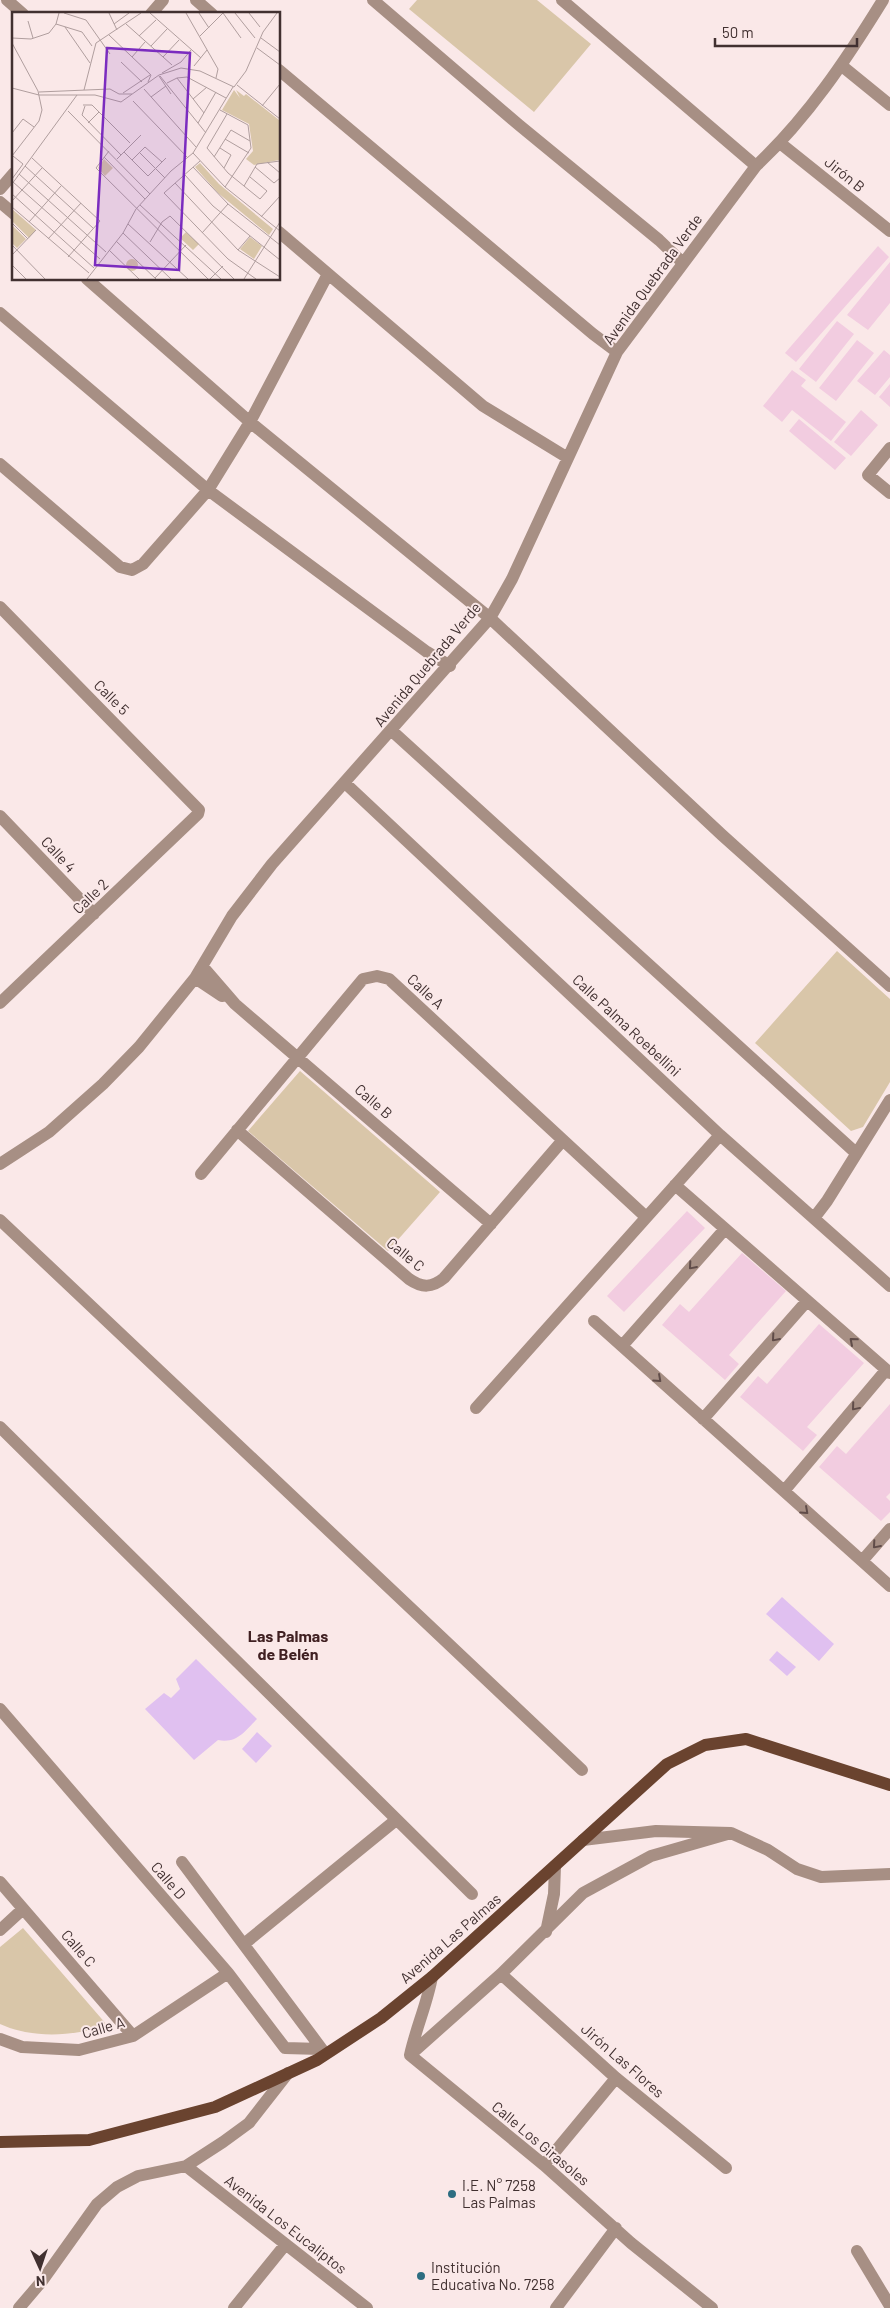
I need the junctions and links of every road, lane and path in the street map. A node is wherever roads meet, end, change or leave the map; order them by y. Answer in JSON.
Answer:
{"nodes":[{"id":1,"x":7,"y":0,"type":"edge"},
{"id":2,"x":163,"y":0,"type":"edge"},
{"id":3,"x":196,"y":0,"type":"edge"},
{"id":4,"x":373,"y":0,"type":"edge"},
{"id":5,"x":562,"y":0,"type":"edge"},
{"id":6,"x":883,"y":0,"type":"edge"},
{"id":7,"x":21,"y":12,"type":"edge"},
{"id":8,"x":153,"y":12,"type":"edge"},
{"id":9,"x":210,"y":12,"type":"edge"},
{"id":10,"x":842,"y":66,"type":"junction"},
{"id":11,"x":280,"y":71,"type":"edge"},
{"id":12,"x":890,"y":105,"type":"edge"},
{"id":13,"x":780,"y":143,"type":"junction"},
{"id":14,"x":756,"y":166,"type":"junction"},
{"id":15,"x":12,"y":175,"type":"edge"},
{"id":16,"x":0,"y":189,"type":"edge"},
{"id":17,"x":0,"y":202,"type":"edge"},
{"id":18,"x":12,"y":212,"type":"edge"},
{"id":19,"x":890,"y":231,"type":"edge"},
{"id":20,"x":280,"y":233,"type":"edge"},
{"id":21,"x":683,"y":263,"type":"junction"},
{"id":22,"x":328,"y":274,"type":"junction"},
{"id":23,"x":88,"y":280,"type":"edge"},
{"id":24,"x":0,"y":313,"type":"edge"},
{"id":25,"x":617,"y":352,"type":"junction"},
{"id":26,"x":250,"y":422,"type":"junction"},
{"id":27,"x":890,"y":448,"type":"edge"},
{"id":28,"x":568,"y":458,"type":"junction"},
{"id":29,"x":0,"y":464,"type":"edge"},
{"id":30,"x":208,"y":490,"type":"junction"},
{"id":31,"x":890,"y":493,"type":"edge"},
{"id":32,"x":0,"y":607,"type":"edge"},
{"id":33,"x":490,"y":618,"type":"junction"},
{"id":34,"x":450,"y":666,"type":"junction"},
{"id":35,"x":392,"y":731,"type":"junction"},
{"id":36,"x":345,"y":783,"type":"junction"},
{"id":37,"x":199,"y":810,"type":"joint"},
{"id":38,"x":0,"y":816,"type":"edge"},
{"id":39,"x":94,"y":914,"type":"junction"},
{"id":40,"x":203,"y":967,"type":"junction"},
{"id":41,"x":195,"y":978,"type":"junction"},
{"id":42,"x":890,"y":986,"type":"edge"},
{"id":43,"x":0,"y":1004,"type":"edge"},
{"id":44,"x":235,"y":1004,"type":"junction"},
{"id":45,"x":298,"y":1058,"type":"junction"},
{"id":46,"x":890,"y":1100,"type":"edge"},
{"id":47,"x":237,"y":1130,"type":"junction"},
{"id":48,"x":720,"y":1135,"type":"junction"},
{"id":49,"x":563,"y":1140,"type":"junction"},
{"id":50,"x":856,"y":1153,"type":"junction"},
{"id":51,"x":0,"y":1164,"type":"edge"},
{"id":52,"x":201,"y":1174,"type":"dead end"},
{"id":53,"x":675,"y":1185,"type":"junction"},
{"id":54,"x":646,"y":1217,"type":"junction"},
{"id":55,"x":814,"y":1218,"type":"junction"},
{"id":56,"x":0,"y":1220,"type":"edge"},
{"id":57,"x":491,"y":1224,"type":"junction"},
{"id":58,"x":724,"y":1229,"type":"junction"},
{"id":59,"x":890,"y":1286,"type":"edge"},
{"id":60,"x":807,"y":1301,"type":"junction"},
{"id":61,"x":594,"y":1321,"type":"dead end"},
{"id":62,"x":622,"y":1346,"type":"junction"},
{"id":63,"x":888,"y":1372,"type":"edge"},
{"id":64,"x":476,"y":1408,"type":"dead end"},
{"id":65,"x":703,"y":1419,"type":"junction"},
{"id":66,"x":0,"y":1427,"type":"edge"},
{"id":67,"x":784,"y":1491,"type":"junction"},
{"id":68,"x":890,"y":1529,"type":"edge"},
{"id":69,"x":862,"y":1561,"type":"junction"},
{"id":70,"x":890,"y":1586,"type":"edge"},
{"id":71,"x":0,"y":1709,"type":"edge"},
{"id":72,"x":582,"y":1770,"type":"dead end"},
{"id":73,"x":890,"y":1785,"type":"edge"},
{"id":74,"x":396,"y":1820,"type":"junction"},
{"id":75,"x":731,"y":1832,"type":"junction"},
{"id":76,"x":583,"y":1840,"type":"junction"},
{"id":77,"x":182,"y":1862,"type":"dead end"},
{"id":78,"x":556,"y":1866,"type":"junction"},
{"id":79,"x":890,"y":1874,"type":"edge"},
{"id":80,"x":0,"y":1882,"type":"edge"},
{"id":81,"x":472,"y":1894,"type":"dead end"},
{"id":82,"x":23,"y":1909,"type":"junction"},
{"id":83,"x":0,"y":1930,"type":"edge"},
{"id":84,"x":546,"y":1932,"type":"junction"},
{"id":85,"x":244,"y":1944,"type":"junction"},
{"id":86,"x":228,"y":1973,"type":"junction"},
{"id":87,"x":501,"y":1974,"type":"junction"},
{"id":88,"x":432,"y":1977,"type":"junction"},
{"id":89,"x":133,"y":2036,"type":"junction"},
{"id":90,"x":0,"y":2039,"type":"edge"},
{"id":91,"x":323,"y":2051,"type":"junction"},
{"id":92,"x":410,"y":2055,"type":"junction"},
{"id":93,"x":288,"y":2073,"type":"junction"},
{"id":94,"x":616,"y":2078,"type":"junction"},
{"id":95,"x":0,"y":2142,"type":"edge"},
{"id":96,"x":544,"y":2165,"type":"junction"},
{"id":97,"x":186,"y":2166,"type":"junction"},
{"id":98,"x":726,"y":2168,"type":"dead end"},
{"id":99,"x":616,"y":2228,"type":"junction"},
{"id":100,"x":284,"y":2244,"type":"junction"},
{"id":101,"x":857,"y":2251,"type":"dead end"},
{"id":102,"x":890,"y":2306,"type":"edge"},
{"id":103,"x":19,"y":2308,"type":"edge"},
{"id":104,"x":234,"y":2308,"type":"edge"},
{"id":105,"x":367,"y":2308,"type":"edge"},
{"id":106,"x":556,"y":2308,"type":"edge"},
{"id":107,"x":712,"y":2308,"type":"edge"}],
"edges":[{"from":1,"to":7,"type":"street"},
{"from":2,"to":8,"type":"street"},
{"from":3,"to":9,"type":"street"},
{"from":4,"to":21,"type":"street"},
{"from":5,"to":14,"type":"street"},
{"from":6,"to":10,"type":"street","name":"Avenida Quebrada Verde"},
{"from":10,"to":12,"type":"street"},
{"from":10,"to":13,"type":"street","name":"Avenida Quebrada Verde"},
{"from":11,"to":25,"type":"street"},
{"from":13,"to":14,"type":"street","name":"Avenida Quebrada Verde"},
{"from":13,"to":19,"type":"street","name":"Jirón B"},
{"from":14,"to":21,"type":"street","name":"Avenida Quebrada Verde"},
{"from":15,"to":16,"type":"street"},
{"from":17,"to":18,"type":"street"},
{"from":20,"to":22,"type":"street"},
{"from":21,"to":25,"type":"street","name":"Avenida Quebrada Verde"},
{"from":22,"to":26,"type":"street"},
{"from":22,"to":28,"type":"street"},
{"from":23,"to":26,"type":"street"},
{"from":24,"to":30,"type":"street"},
{"from":25,"to":28,"type":"street","name":"Avenida Quebrada Verde"},
{"from":26,"to":30,"type":"street"},
{"from":26,"to":33,"type":"street"},
{"from":27,"to":31,"type":"street"},
{"from":28,"to":33,"type":"street","name":"Avenida Quebrada Verde"},
{"from":29,"to":30,"type":"street"},
{"from":30,"to":34,"type":"street"},
{"from":32,"to":37,"type":"street","name":"Calle 5"},
{"from":33,"to":34,"type":"street","name":"Avenida Quebrada Verde"},
{"from":33,"to":42,"type":"street"},
{"from":34,"to":35,"type":"street","name":"Avenida Quebrada Verde"},
{"from":35,"to":36,"type":"street","name":"Avenida Quebrada Verde"},
{"from":35,"to":50,"type":"street"},
{"from":36,"to":40,"type":"street","name":"Avenida Quebrada Verde"},
{"from":36,"to":48,"type":"street","name":"Calle Palma Roebellini"},
{"from":37,"to":39,"type":"street","name":"Calle 2"},
{"from":38,"to":39,"type":"street","name":"Calle 4"},
{"from":39,"to":43,"type":"street","name":"Calle 2"},
{"from":40,"to":41,"type":"street","name":"Avenida Quebrada Verde"},
{"from":40,"to":44,"type":"street","name":"Calle B"},
{"from":41,"to":44,"type":"street","name":"Calle B"},
{"from":41,"to":51,"type":"street","name":"Avenida Quebrada Verde"},
{"from":44,"to":45,"type":"street","name":"Calle B"},
{"from":45,"to":47,"type":"street","name":"Calle A"},
{"from":45,"to":49,"type":"street","name":"Calle A"},
{"from":45,"to":57,"type":"street","name":"Calle B"},
{"from":46,"to":50,"type":"street"},
{"from":47,"to":52,"type":"street","name":"Calle A"},
{"from":47,"to":57,"type":"street","name":"Calle C"},
{"from":48,"to":53,"type":"street"},
{"from":48,"to":55,"type":"street","name":"Calle Palma Roebellini"},
{"from":49,"to":54,"type":"street","name":"Calle A"},
{"from":49,"to":57,"type":"street","name":"Calle C"},
{"from":50,"to":55,"type":"street"},
{"from":53,"to":54,"type":"street"},
{"from":53,"to":58,"type":"street"},
{"from":54,"to":64,"type":"street"},
{"from":55,"to":59,"type":"street","name":"Calle Palma Roebellini"},
{"from":56,"to":72,"type":"street"},
{"from":58,"to":60,"type":"street"},
{"from":58,"to":62,"type":"street","one_way":true},
{"from":63,"to":60,"type":"street","one_way":true},
{"from":60,"to":65,"type":"street","one_way":true},
{"from":61,"to":62,"type":"street"},
{"from":62,"to":65,"type":"street","one_way":true},
{"from":63,"to":67,"type":"street","one_way":true},
{"from":65,"to":67,"type":"street"},
{"from":66,"to":74,"type":"street"},
{"from":67,"to":69,"type":"street","one_way":true},
{"from":68,"to":69,"type":"street","one_way":true},
{"from":69,"to":70,"type":"street"},
{"from":71,"to":86,"type":"street","name":"Calle D"},
{"from":73,"to":76,"type":"main road","name":"Avenida Las Palmas"},
{"from":74,"to":81,"type":"street"},
{"from":74,"to":85,"type":"street"},
{"from":75,"to":76,"type":"street"},
{"from":75,"to":79,"type":"street"},
{"from":75,"to":84,"type":"street"},
{"from":76,"to":78,"type":"main road","name":"Avenida Las Palmas"},
{"from":77,"to":85,"type":"street"},
{"from":78,"to":84,"type":"street"},
{"from":78,"to":88,"type":"main road","name":"Avenida Las Palmas"},
{"from":80,"to":82,"type":"street","name":"Calle C"},
{"from":82,"to":83,"type":"street"},
{"from":82,"to":89,"type":"street","name":"Calle C"},
{"from":84,"to":87,"type":"street"},
{"from":85,"to":91,"type":"street"},
{"from":86,"to":89,"type":"street","name":"Calle A"},
{"from":86,"to":91,"type":"street","name":"Calle D"},
{"from":87,"to":92,"type":"street"},
{"from":87,"to":94,"type":"street","name":"Jirón Las Flores"},
{"from":88,"to":91,"type":"main road","name":"Avenida Las Palmas"},
{"from":88,"to":92,"type":"street"},
{"from":89,"to":90,"type":"street","name":"Calle A"},
{"from":91,"to":93,"type":"main road","name":"Avenida Las Palmas"},
{"from":92,"to":96,"type":"street","name":"Calle Los Girasoles"},
{"from":93,"to":95,"type":"main road","name":"Avenida Las Palmas"},
{"from":93,"to":97,"type":"street"},
{"from":94,"to":96,"type":"street"},
{"from":94,"to":98,"type":"street","name":"Jirón Las Flores"},
{"from":96,"to":99,"type":"street","name":"Calle Los Girasoles"},
{"from":97,"to":100,"type":"street","name":"Avenida Los Eucaliptos"},
{"from":97,"to":103,"type":"street"},
{"from":99,"to":106,"type":"street"},
{"from":99,"to":107,"type":"street","name":"Calle Los Girasoles"},
{"from":100,"to":104,"type":"street"},
{"from":100,"to":105,"type":"street","name":"Avenida Los Eucaliptos"},
{"from":101,"to":102,"type":"street"}]}
